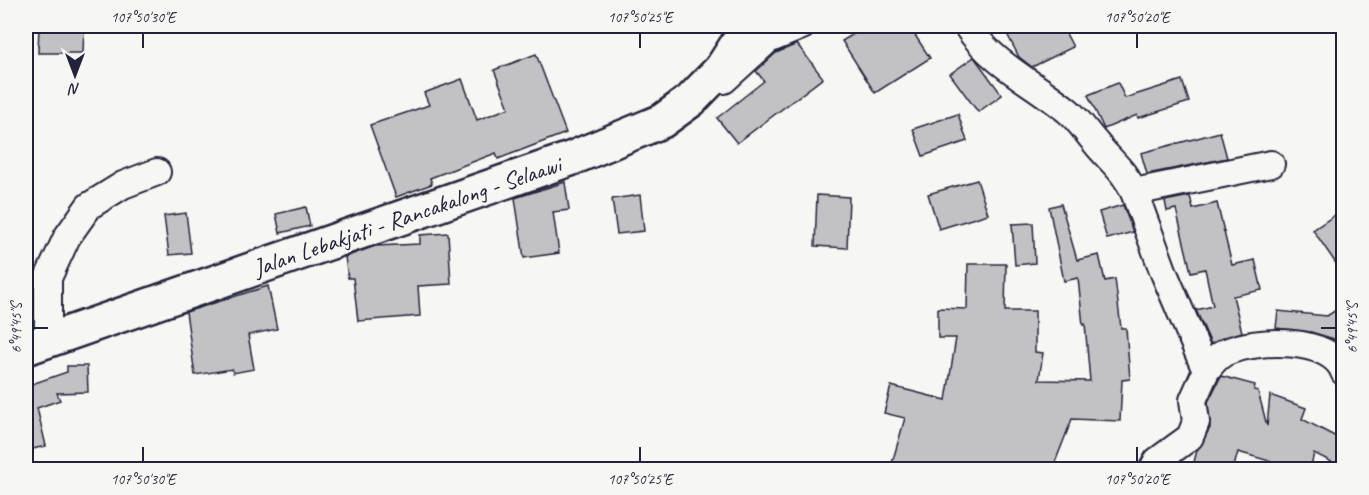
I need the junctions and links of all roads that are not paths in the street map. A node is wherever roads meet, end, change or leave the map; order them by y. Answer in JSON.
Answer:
{"nodes":[{"id":1,"x":750,"y":26,"type":"edge"},
{"id":2,"x":802,"y":26,"type":"edge"},
{"id":3,"x":967,"y":26,"type":"edge"},
{"id":4,"x":691,"y":100,"type":"junction"},
{"id":5,"x":1271,"y":164,"type":"dead end"},
{"id":6,"x":157,"y":172,"type":"dead end"},
{"id":7,"x":1134,"y":192,"type":"junction"},
{"id":8,"x":37,"y":345,"type":"edge"},
{"id":9,"x":1206,"y":371,"type":"junction"},
{"id":10,"x":1344,"y":372,"type":"edge"},
{"id":11,"x":1152,"y":470,"type":"edge"}],
"edges":[{"from":1,"to":4,"type":"main road","name":"Jalan Lebakjati - Rancakalong - Selaawi"},
{"from":2,"to":4,"type":"street"},
{"from":3,"to":7,"type":"street"},
{"from":4,"to":8,"type":"main road","name":"Jalan Lebakjati - Rancakalong - Selaawi"},
{"from":5,"to":7,"type":"street"},
{"from":6,"to":8,"type":"street"},
{"from":7,"to":9,"type":"street"},
{"from":9,"to":10,"type":"street"},
{"from":9,"to":11,"type":"street"}]}
